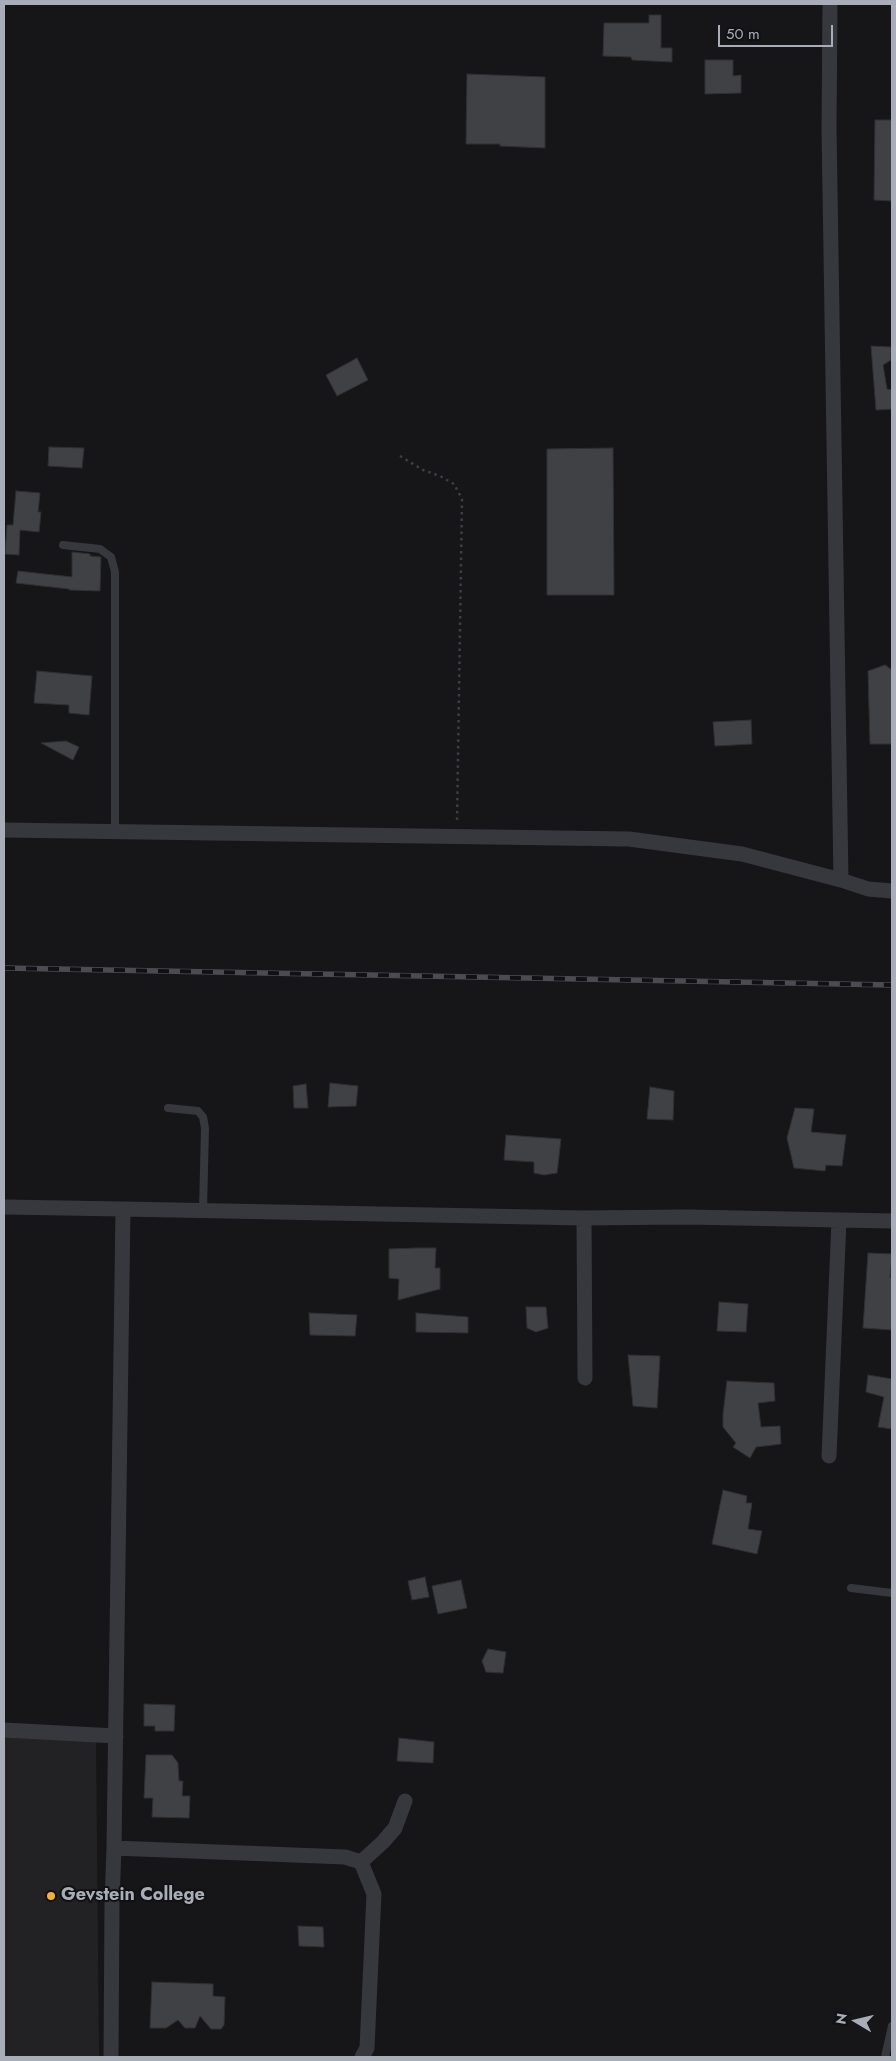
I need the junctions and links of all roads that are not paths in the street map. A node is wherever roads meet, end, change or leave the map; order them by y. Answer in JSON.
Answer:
{"nodes":[{"id":1,"x":830,"y":4,"type":"edge"},
{"id":2,"x":62,"y":545,"type":"dead end"},
{"id":3,"x":4,"y":830,"type":"edge"},
{"id":4,"x":115,"y":833,"type":"junction"},
{"id":5,"x":841,"y":880,"type":"junction"},
{"id":6,"x":892,"y":891,"type":"edge"},
{"id":7,"x":168,"y":1108,"type":"dead end"},
{"id":8,"x":4,"y":1207,"type":"edge"},
{"id":9,"x":123,"y":1209,"type":"junction"},
{"id":10,"x":203,"y":1210,"type":"junction"},
{"id":11,"x":584,"y":1218,"type":"junction"},
{"id":12,"x":838,"y":1220,"type":"junction"},
{"id":13,"x":892,"y":1221,"type":"edge"},
{"id":14,"x":585,"y":1378,"type":"dead end"},
{"id":15,"x":829,"y":1456,"type":"dead end"},
{"id":16,"x":851,"y":1588,"type":"dead end"},
{"id":17,"x":892,"y":1594,"type":"edge"},
{"id":18,"x":4,"y":1730,"type":"edge"},
{"id":19,"x":116,"y":1736,"type":"junction"},
{"id":20,"x":404,"y":1801,"type":"dead end"},
{"id":21,"x":114,"y":1848,"type":"junction"},
{"id":22,"x":360,"y":1862,"type":"junction"},
{"id":23,"x":892,"y":2026,"type":"edge"},
{"id":24,"x":111,"y":2057,"type":"edge"},
{"id":25,"x":362,"y":2057,"type":"edge"},
{"id":26,"x":885,"y":2057,"type":"edge"}],
"edges":[{"from":1,"to":5,"type":"street"},
{"from":2,"to":4,"type":"lane"},
{"from":3,"to":4,"type":"street"},
{"from":4,"to":5,"type":"street"},
{"from":5,"to":6,"type":"street"},
{"from":7,"to":10,"type":"lane"},
{"from":8,"to":9,"type":"street"},
{"from":9,"to":10,"type":"street"},
{"from":9,"to":19,"type":"street"},
{"from":10,"to":11,"type":"street"},
{"from":11,"to":12,"type":"street"},
{"from":11,"to":14,"type":"street"},
{"from":12,"to":13,"type":"street"},
{"from":12,"to":15,"type":"street"},
{"from":16,"to":17,"type":"lane"},
{"from":18,"to":19,"type":"street"},
{"from":19,"to":21,"type":"street"},
{"from":20,"to":22,"type":"street"},
{"from":21,"to":22,"type":"street"},
{"from":21,"to":24,"type":"street"},
{"from":22,"to":25,"type":"street"},
{"from":23,"to":26,"type":"lane"}]}
